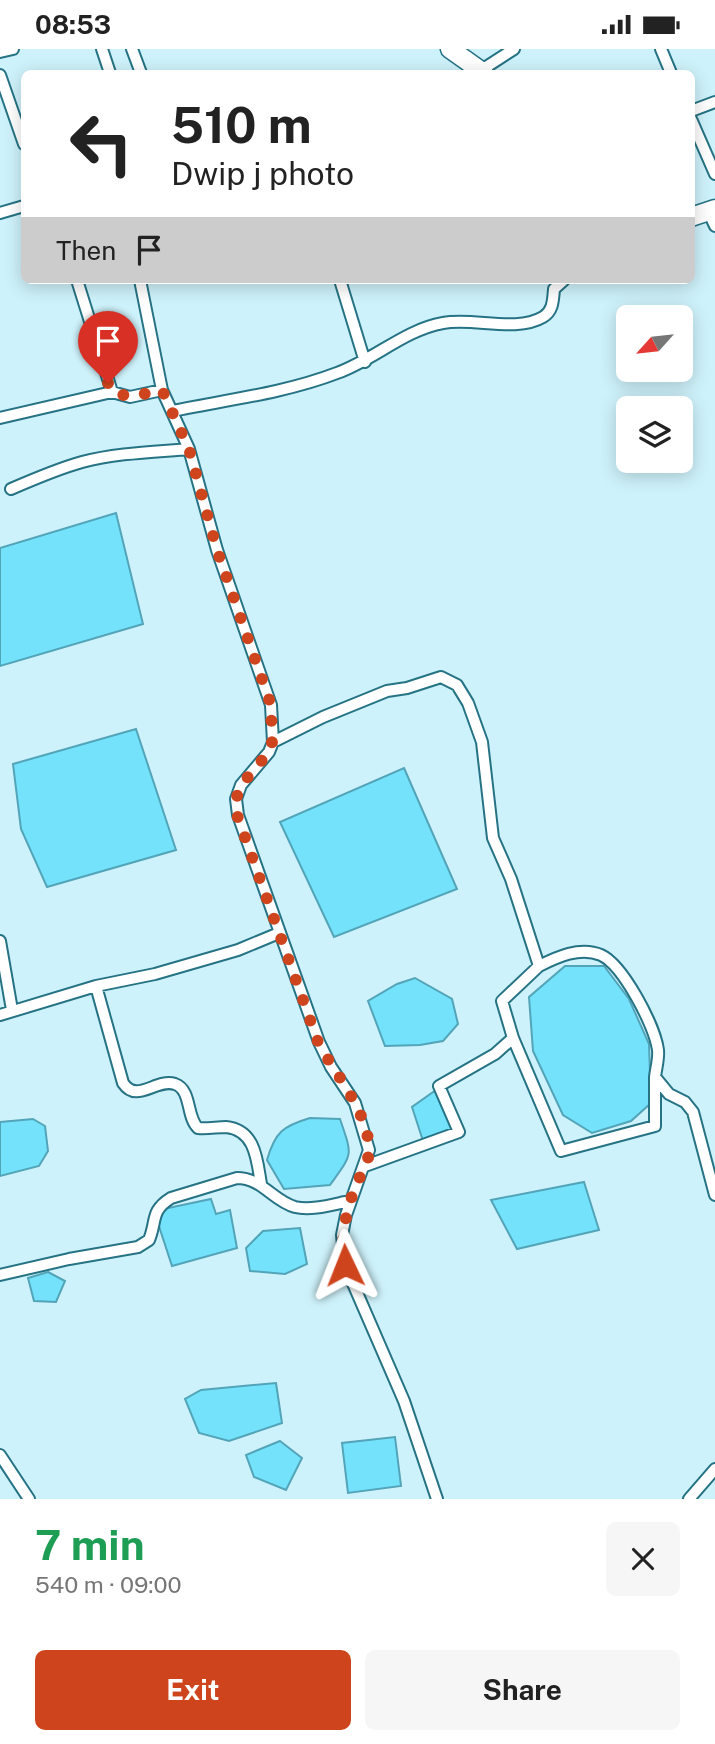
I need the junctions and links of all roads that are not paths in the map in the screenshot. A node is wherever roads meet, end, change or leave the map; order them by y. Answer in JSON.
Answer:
{"nodes":[{"id":1,"x":13,"y":49,"type":"edge"},
{"id":2,"x":102,"y":49,"type":"edge"},
{"id":3,"x":132,"y":49,"type":"edge"},
{"id":4,"x":450,"y":49,"type":"edge"},
{"id":5,"x":514,"y":49,"type":"edge"},
{"id":6,"x":660,"y":49,"type":"edge"},
{"id":7,"x":0,"y":52,"type":"edge"},
{"id":8,"x":109,"y":70,"type":"edge"},
{"id":9,"x":140,"y":70,"type":"edge"},
{"id":10,"x":479,"y":70,"type":"edge"},
{"id":11,"x":485,"y":70,"type":"edge"},
{"id":12,"x":670,"y":70,"type":"edge"},
{"id":13,"x":0,"y":75,"type":"edge"},
{"id":14,"x":715,"y":103,"type":"edge"},
{"id":15,"x":695,"y":110,"type":"edge"},
{"id":16,"x":695,"y":128,"type":"edge"},
{"id":17,"x":21,"y":135,"type":"edge"},
{"id":18,"x":715,"y":174,"type":"edge"},
{"id":19,"x":21,"y":207,"type":"edge"},
{"id":20,"x":0,"y":213,"type":"edge"},
{"id":21,"x":78,"y":284,"type":"edge"},
{"id":22,"x":142,"y":284,"type":"edge"},
{"id":23,"x":341,"y":284,"type":"edge"},
{"id":24,"x":560,"y":284,"type":"edge"},
{"id":25,"x":365,"y":362,"type":"junction"},
{"id":26,"x":162,"y":390,"type":"junction"},
{"id":27,"x":112,"y":392,"type":"junction"},
{"id":28,"x":172,"y":411,"type":"junction"},
{"id":29,"x":0,"y":418,"type":"edge"},
{"id":30,"x":189,"y":449,"type":"junction"},
{"id":31,"x":11,"y":489,"type":"dead end"},
{"id":32,"x":272,"y":743,"type":"junction"},
{"id":33,"x":279,"y":933,"type":"junction"},
{"id":34,"x":0,"y":941,"type":"edge"},
{"id":35,"x":539,"y":966,"type":"junction"},
{"id":36,"x":96,"y":986,"type":"junction"},
{"id":37,"x":12,"y":1010,"type":"junction"},
{"id":38,"x":0,"y":1015,"type":"edge"},
{"id":39,"x":513,"y":1038,"type":"junction"},
{"id":40,"x":655,"y":1077,"type":"junction"},
{"id":41,"x":365,"y":1166,"type":"junction"},
{"id":42,"x":261,"y":1184,"type":"junction"},
{"id":43,"x":715,"y":1195,"type":"edge"},
{"id":44,"x":351,"y":1202,"type":"junction"},
{"id":45,"x":0,"y":1275,"type":"edge"},
{"id":46,"x":1,"y":1457,"type":"edge"},
{"id":47,"x":715,"y":1469,"type":"edge"},
{"id":48,"x":29,"y":1499,"type":"edge"},
{"id":49,"x":437,"y":1499,"type":"edge"},
{"id":50,"x":689,"y":1499,"type":"edge"}],
"edges":[{"from":1,"to":7,"type":"street"},
{"from":2,"to":8,"type":"street"},
{"from":3,"to":9,"type":"street"},
{"from":4,"to":10,"type":"main road"},
{"from":5,"to":11,"type":"street"},
{"from":6,"to":12,"type":"street"},
{"from":13,"to":17,"type":"street"},
{"from":14,"to":15,"type":"street"},
{"from":16,"to":18,"type":"street"},
{"from":19,"to":20,"type":"street"},
{"from":21,"to":27,"type":"street"},
{"from":22,"to":26,"type":"street"},
{"from":23,"to":25,"type":"street"},
{"from":24,"to":25,"type":"street"},
{"from":25,"to":28,"type":"street"},
{"from":26,"to":27,"type":"street"},
{"from":26,"to":28,"type":"street"},
{"from":27,"to":29,"type":"street"},
{"from":28,"to":30,"type":"street"},
{"from":30,"to":31,"type":"street"},
{"from":30,"to":32,"type":"street"},
{"from":32,"to":33,"type":"street"},
{"from":32,"to":35,"type":"street"},
{"from":33,"to":36,"type":"street"},
{"from":33,"to":41,"type":"street"},
{"from":34,"to":37,"type":"street"},
{"from":35,"to":39,"type":"street"},
{"from":35,"to":40,"type":"street"},
{"from":36,"to":37,"type":"street"},
{"from":36,"to":42,"type":"street"},
{"from":37,"to":38,"type":"street"},
{"from":39,"to":40,"type":"street"},
{"from":39,"to":41,"type":"street"},
{"from":40,"to":43,"type":"street"},
{"from":41,"to":44,"type":"street"},
{"from":42,"to":44,"type":"street"},
{"from":42,"to":45,"type":"street"},
{"from":44,"to":49,"type":"street"},
{"from":46,"to":48,"type":"street"},
{"from":47,"to":50,"type":"street"}]}
